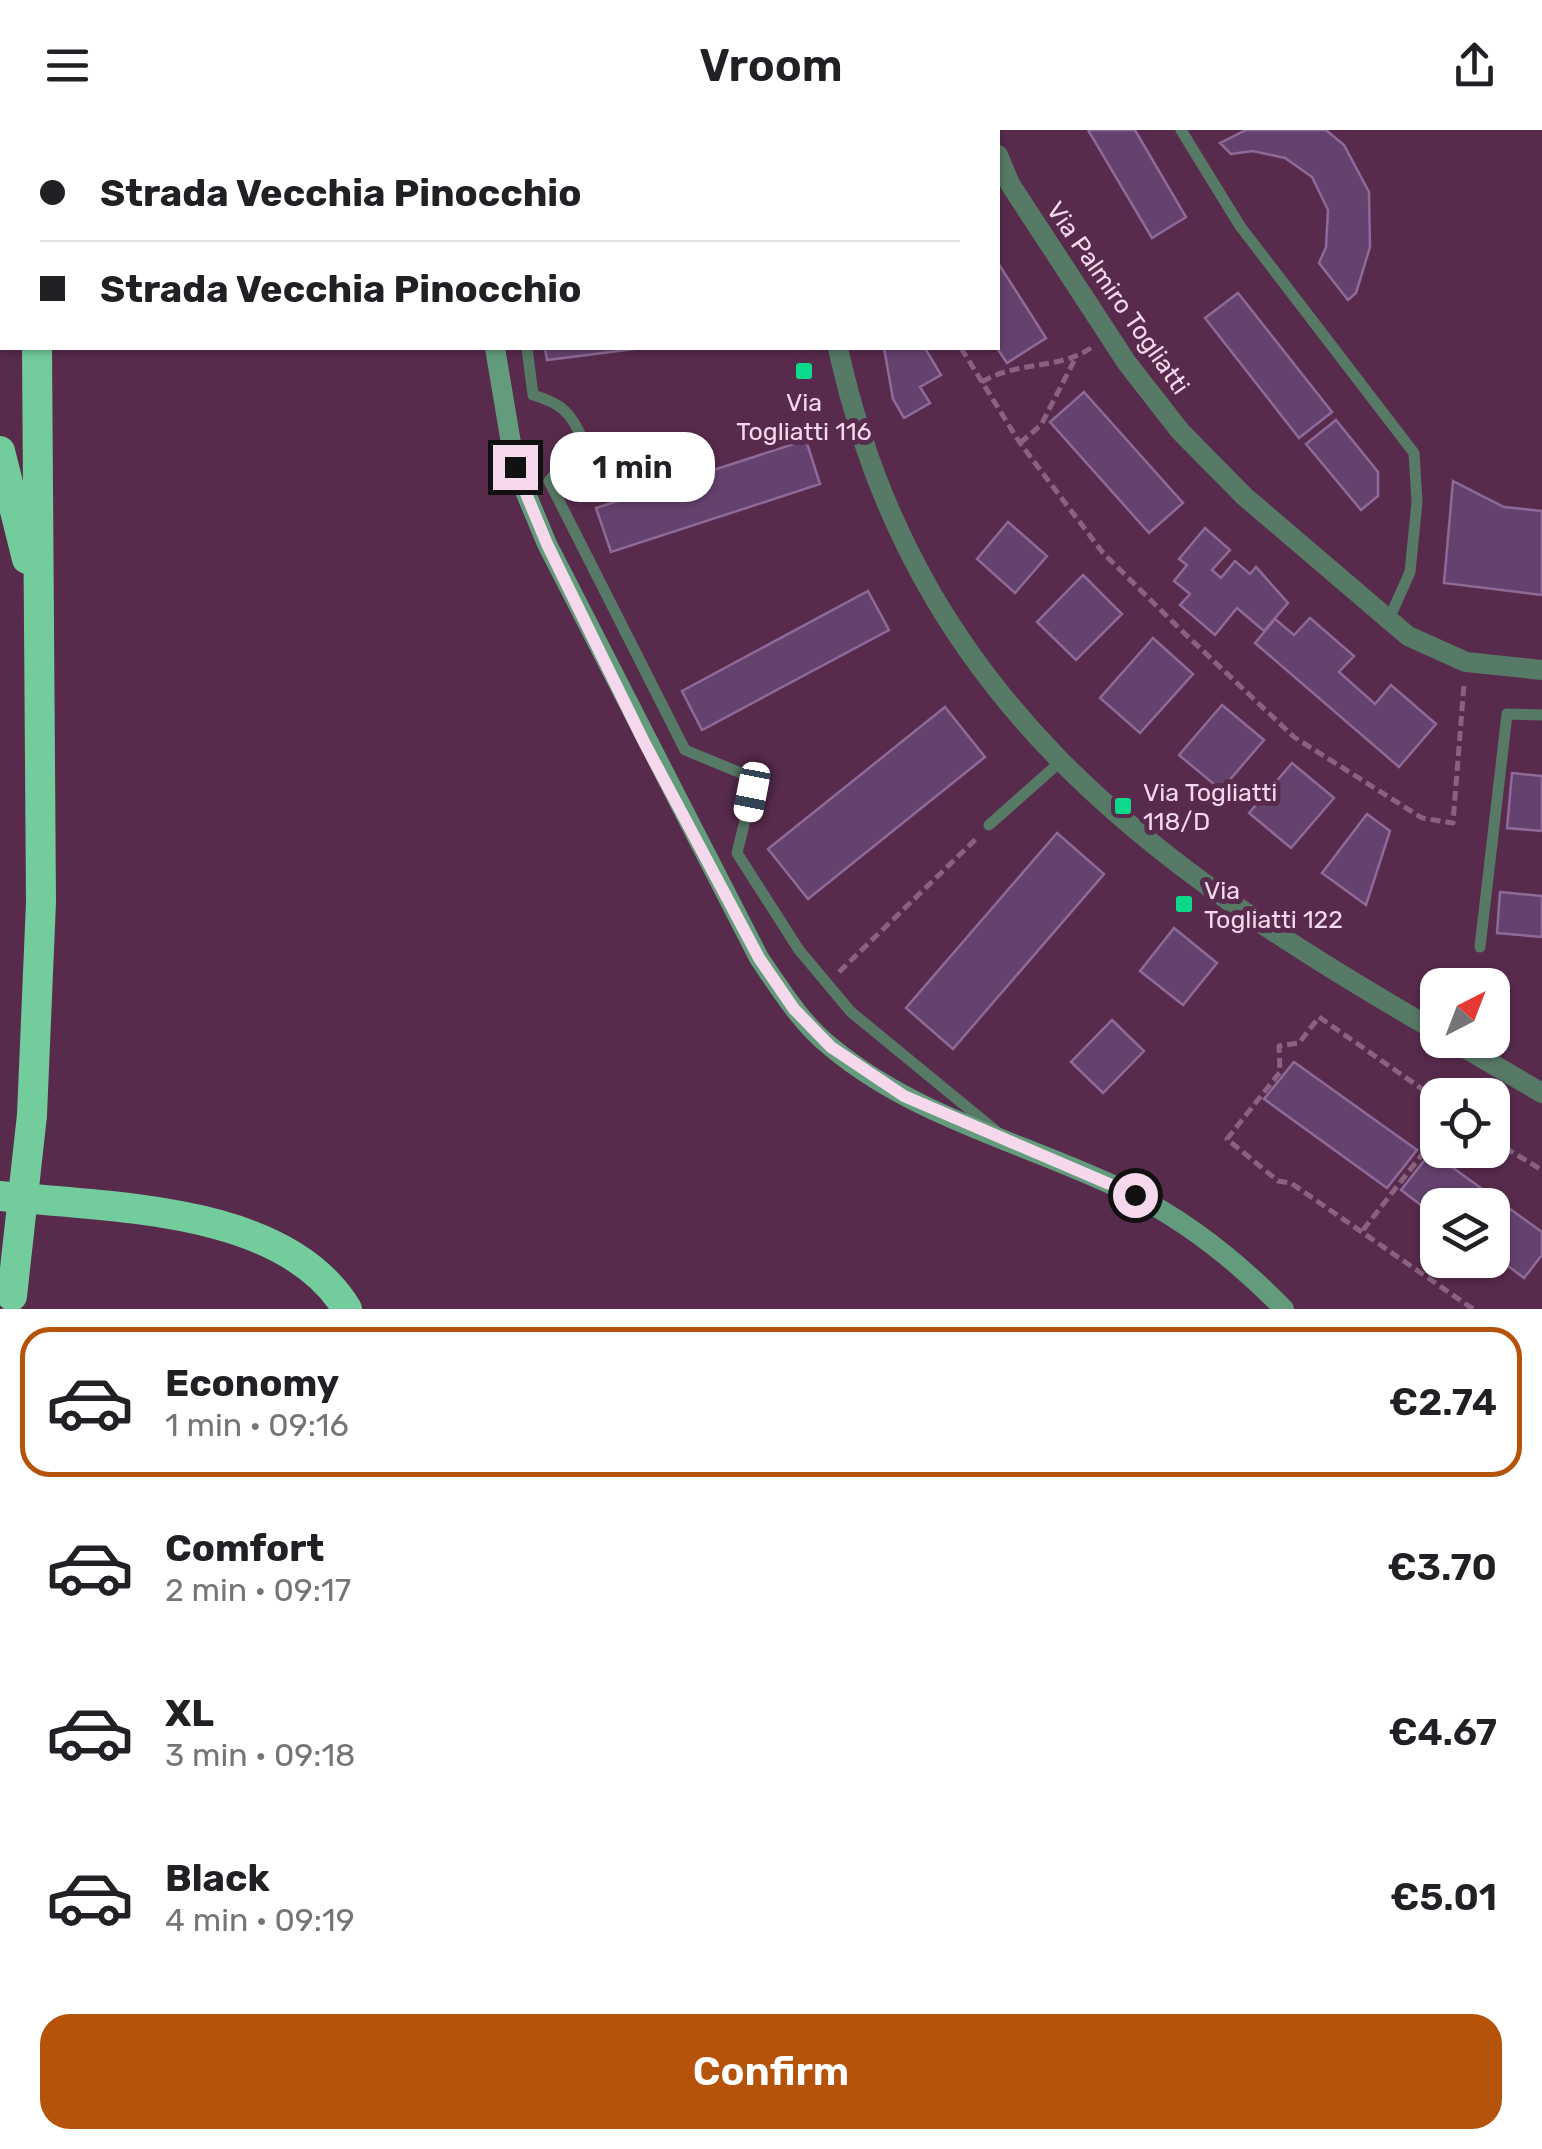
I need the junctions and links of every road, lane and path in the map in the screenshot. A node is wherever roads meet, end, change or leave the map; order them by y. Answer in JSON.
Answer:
{"nodes":[{"id":1,"x":1181,"y":130,"type":"edge"},
{"id":2,"x":1000,"y":160,"type":"edge"},
{"id":3,"x":1109,"y":336,"type":"junction"},
{"id":4,"x":37,"y":350,"type":"edge"},
{"id":5,"x":495,"y":350,"type":"edge"},
{"id":6,"x":527,"y":350,"type":"edge"},
{"id":7,"x":838,"y":350,"type":"edge"},
{"id":8,"x":962,"y":350,"type":"edge"},
{"id":9,"x":1074,"y":359,"type":"junction"},
{"id":10,"x":982,"y":382,"type":"junction"},
{"id":11,"x":1020,"y":443,"type":"junction"},
{"id":12,"x":0,"y":450,"type":"edge"},
{"id":13,"x":549,"y":482,"type":"junction"},
{"id":14,"x":528,"y":492,"type":"junction"},
{"id":15,"x":38,"y":608,"type":"junction"},
{"id":16,"x":1389,"y":619,"type":"junction"},
{"id":17,"x":1466,"y":662,"type":"junction"},
{"id":18,"x":1542,"y":670,"type":"edge"},
{"id":19,"x":1542,"y":715,"type":"edge"},
{"id":20,"x":1059,"y":764,"type":"junction"},
{"id":21,"x":990,"y":825,"type":"joint"},
{"id":22,"x":1480,"y":946,"type":"dead end"},
{"id":23,"x":829,"y":981,"type":"junction"},
{"id":24,"x":1420,"y":1021,"type":"edge"},
{"id":25,"x":1482,"y":1058,"type":"edge"},
{"id":26,"x":1420,"y":1087,"type":"edge"},
{"id":27,"x":1542,"y":1092,"type":"edge"},
{"id":28,"x":1007,"y":1140,"type":"junction"},
{"id":29,"x":1510,"y":1151,"type":"edge"},
{"id":30,"x":1420,"y":1157,"type":"edge"},
{"id":31,"x":1542,"y":1170,"type":"edge"},
{"id":32,"x":0,"y":1196,"type":"edge"},
{"id":33,"x":1363,"y":1230,"type":"junction"},
{"id":34,"x":11,"y":1302,"type":"edge"},
{"id":35,"x":347,"y":1309,"type":"edge"},
{"id":36,"x":1284,"y":1309,"type":"edge"},
{"id":37,"x":1473,"y":1309,"type":"edge"}],
"edges":[{"from":1,"to":16,"type":"lane"},
{"from":2,"to":3,"type":"street","name":"Via Palmiro Togliatti"},
{"from":3,"to":9,"type":"path"},
{"from":3,"to":16,"type":"street","name":"Via Palmiro Togliatti"},
{"from":4,"to":15,"type":"highway"},
{"from":5,"to":14,"type":"street"},
{"from":6,"to":13,"type":"lane"},
{"from":7,"to":20,"type":"street"},
{"from":8,"to":10,"type":"path"},
{"from":9,"to":10,"type":"path"},
{"from":9,"to":11,"type":"path"},
{"from":10,"to":11,"type":"path"},
{"from":11,"to":17,"type":"path"},
{"from":12,"to":15,"type":"highway"},
{"from":13,"to":14,"type":"lane"},
{"from":13,"to":23,"type":"lane"},
{"from":14,"to":28,"type":"street"},
{"from":15,"to":34,"type":"highway","bridge":true},
{"from":16,"to":17,"type":"street","name":"Via Palmiro Togliatti"},
{"from":17,"to":18,"type":"street","name":"Via Palmiro Togliatti"},
{"from":19,"to":22,"type":"lane"},
{"from":20,"to":21,"type":"lane"},
{"from":20,"to":24,"type":"street"},
{"from":21,"to":23,"type":"path"},
{"from":23,"to":28,"type":"lane"},
{"from":25,"to":27,"type":"street"},
{"from":26,"to":33,"type":"path"},
{"from":28,"to":36,"type":"street"},
{"from":29,"to":31,"type":"path"},
{"from":30,"to":33,"type":"path"},
{"from":32,"to":35,"type":"highway"},
{"from":33,"to":37,"type":"path"}]}
